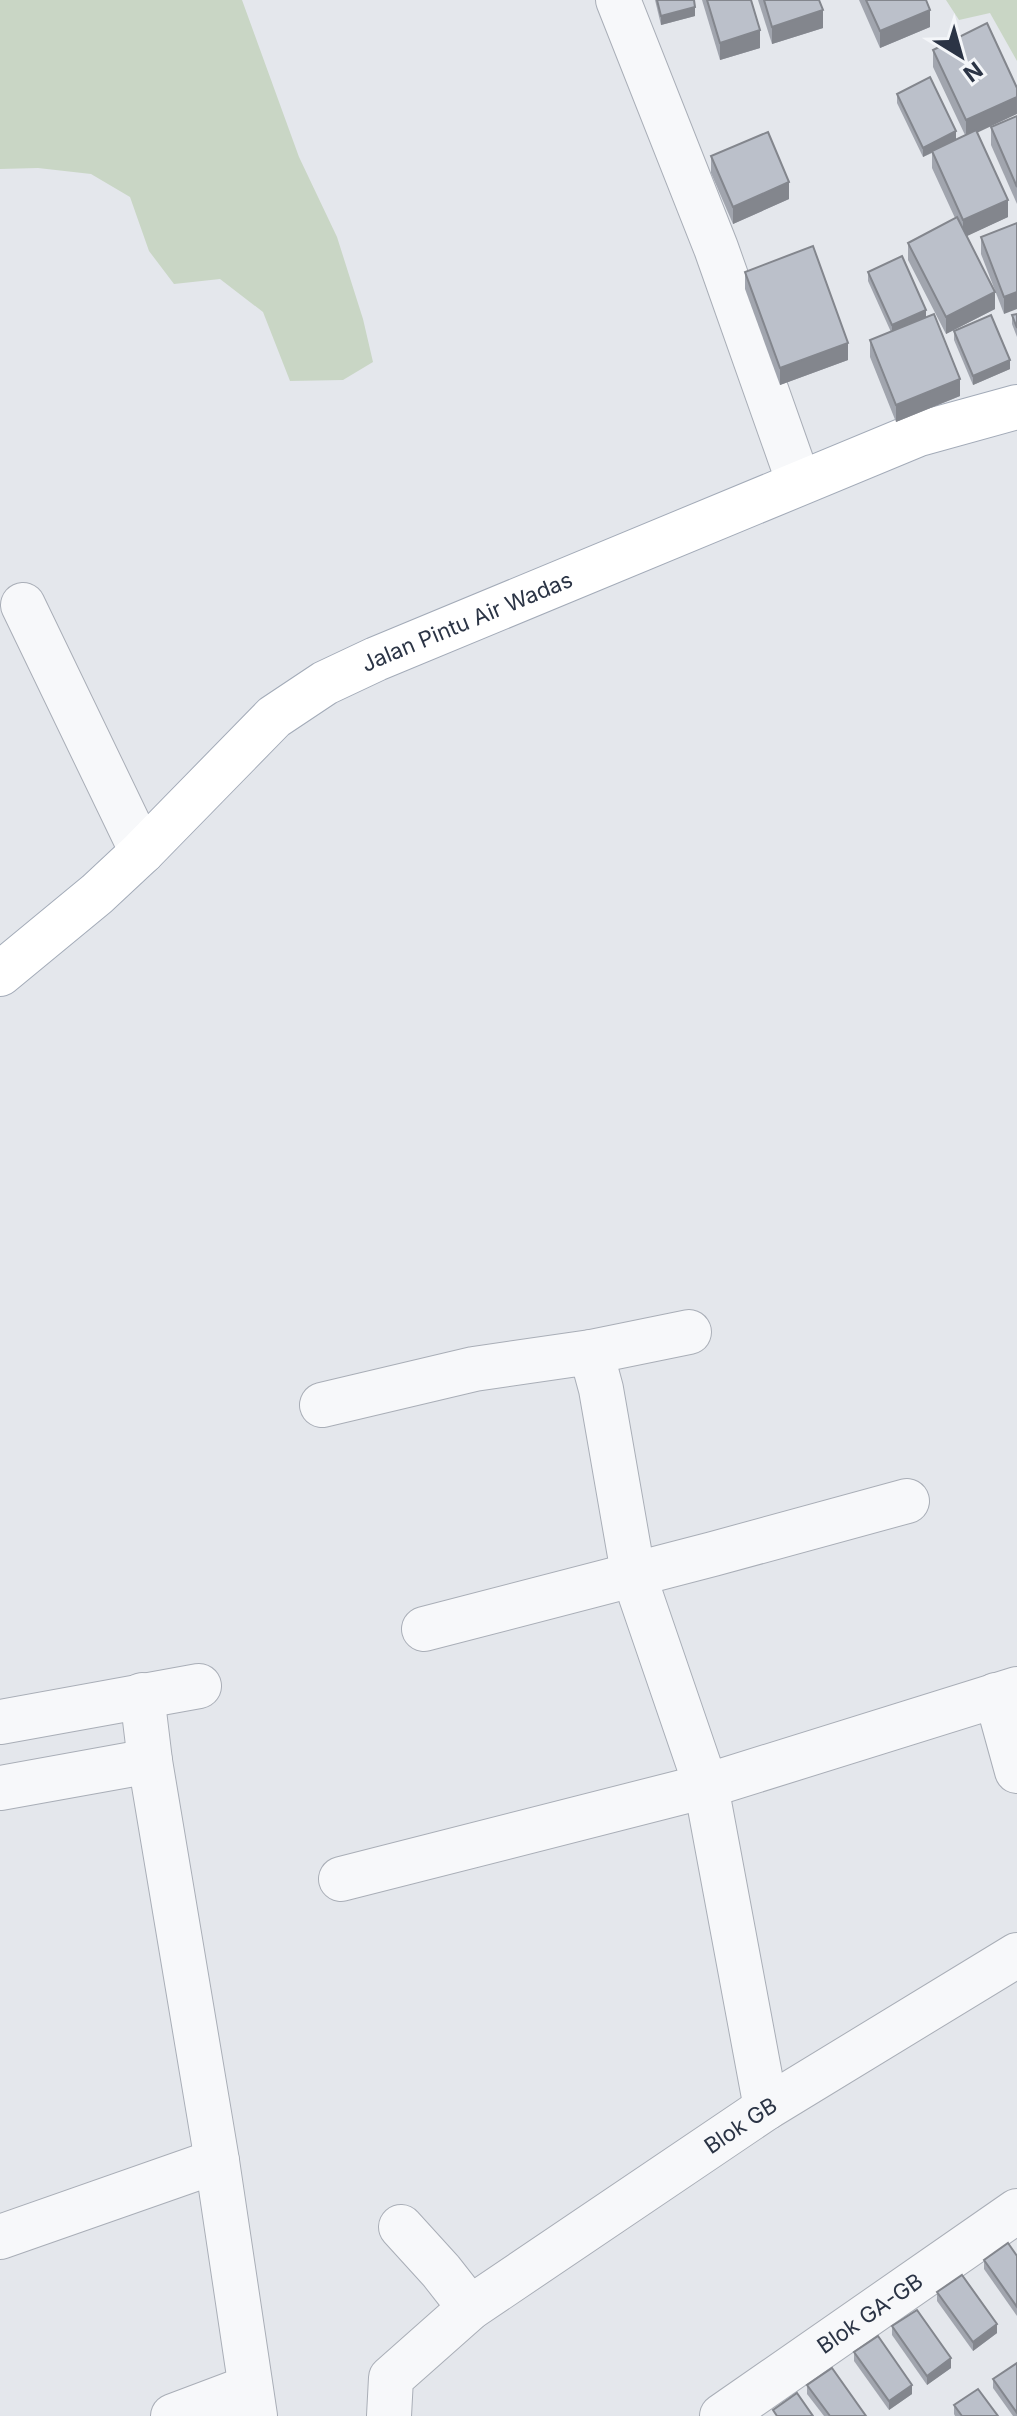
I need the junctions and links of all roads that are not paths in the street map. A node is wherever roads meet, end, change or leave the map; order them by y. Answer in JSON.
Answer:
{"nodes":[{"id":1,"x":618,"y":0,"type":"edge"},
{"id":2,"x":1017,"y":407,"type":"edge"},
{"id":3,"x":799,"y":483,"type":"junction"},
{"id":4,"x":23,"y":605,"type":"dead end"},
{"id":5,"x":142,"y":852,"type":"junction"},
{"id":6,"x":0,"y":974,"type":"edge"},
{"id":7,"x":689,"y":1332,"type":"dead end"},
{"id":8,"x":591,"y":1352,"type":"junction"},
{"id":9,"x":322,"y":1405,"type":"dead end"},
{"id":10,"x":907,"y":1501,"type":"dead end"},
{"id":11,"x":633,"y":1573,"type":"junction"},
{"id":12,"x":424,"y":1629,"type":"dead end"},
{"id":13,"x":199,"y":1686,"type":"dead end"},
{"id":14,"x":1006,"y":1692,"type":"edge"},
{"id":15,"x":142,"y":1695,"type":"junction"},
{"id":16,"x":0,"y":1722,"type":"edge"},
{"id":17,"x":150,"y":1761,"type":"junction"},
{"id":18,"x":1017,"y":1771,"type":"edge"},
{"id":19,"x":706,"y":1786,"type":"junction"},
{"id":20,"x":0,"y":1788,"type":"edge"},
{"id":21,"x":341,"y":1879,"type":"dead end"},
{"id":22,"x":1017,"y":1955,"type":"edge"},
{"id":23,"x":766,"y":2108,"type":"junction"},
{"id":24,"x":217,"y":2161,"type":"junction"},
{"id":25,"x":1017,"y":2211,"type":"edge"},
{"id":26,"x":401,"y":2227,"type":"dead end"},
{"id":27,"x":1,"y":2234,"type":"edge"},
{"id":28,"x":470,"y":2308,"type":"junction"},
{"id":29,"x":252,"y":2402,"type":"edge"},
{"id":30,"x":173,"y":2416,"type":"edge"},
{"id":31,"x":389,"y":2416,"type":"edge"},
{"id":32,"x":722,"y":2416,"type":"edge"}],
"edges":[{"from":1,"to":3,"type":"street"},
{"from":2,"to":3,"type":"main road","name":"Jalan Pintu Air Wadas"},
{"from":3,"to":5,"type":"main road","name":"Jalan Pintu Air Wadas"},
{"from":4,"to":5,"type":"street"},
{"from":5,"to":6,"type":"main road","name":"Jalan Pintu Air Wadas"},
{"from":7,"to":8,"type":"street"},
{"from":8,"to":9,"type":"street"},
{"from":8,"to":11,"type":"street"},
{"from":10,"to":11,"type":"street"},
{"from":11,"to":12,"type":"street"},
{"from":11,"to":19,"type":"street"},
{"from":13,"to":15,"type":"street"},
{"from":14,"to":18,"type":"street"},
{"from":14,"to":19,"type":"street"},
{"from":15,"to":16,"type":"street"},
{"from":15,"to":17,"type":"street"},
{"from":17,"to":20,"type":"street"},
{"from":17,"to":24,"type":"street"},
{"from":19,"to":21,"type":"street"},
{"from":19,"to":23,"type":"street"},
{"from":22,"to":23,"type":"street","name":"Blok GB"},
{"from":23,"to":28,"type":"street","name":"Blok GB"},
{"from":24,"to":27,"type":"street"},
{"from":24,"to":29,"type":"street"},
{"from":25,"to":32,"type":"street","name":"Blok GA-GB"},
{"from":26,"to":28,"type":"street"},
{"from":28,"to":31,"type":"street","name":"Blok GB"},
{"from":29,"to":30,"type":"street"}]}
